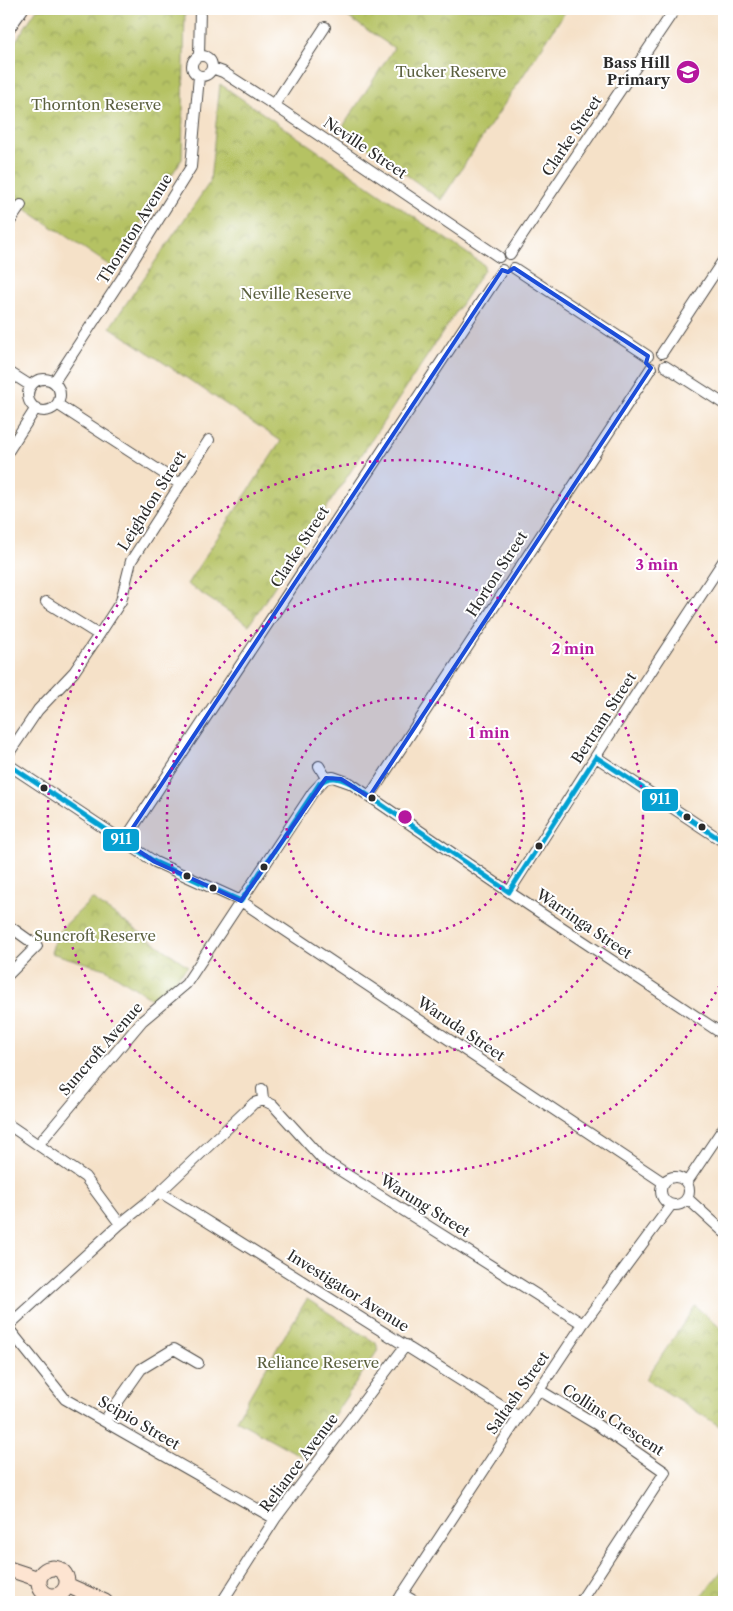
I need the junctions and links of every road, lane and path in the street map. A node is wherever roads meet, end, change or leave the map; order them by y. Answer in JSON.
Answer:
{"nodes":[{"id":1,"x":22,"y":9,"type":"edge"},
{"id":2,"x":200,"y":9,"type":"edge"},
{"id":3,"x":675,"y":9,"type":"edge"},
{"id":4,"x":325,"y":27,"type":"dead end"},
{"id":5,"x":9,"y":29,"type":"edge"},
{"id":6,"x":199,"y":56,"type":"junction"},
{"id":7,"x":212,"y":68,"type":"junction"},
{"id":8,"x":199,"y":76,"type":"junction"},
{"id":9,"x":274,"y":105,"type":"junction"},
{"id":10,"x":21,"y":205,"type":"dead end"},
{"id":11,"x":9,"y":223,"type":"edge"},
{"id":12,"x":510,"y":254,"type":"junction"},
{"id":13,"x":499,"y":258,"type":"junction"},
{"id":14,"x":724,"y":259,"type":"edge"},
{"id":15,"x":514,"y":268,"type":"junction"},
{"id":16,"x":502,"y":270,"type":"junction"},
{"id":17,"x":662,"y":353,"type":"junction"},
{"id":18,"x":648,"y":356,"type":"junction"},
{"id":19,"x":665,"y":366,"type":"junction"},
{"id":20,"x":651,"y":368,"type":"junction"},
{"id":21,"x":9,"y":372,"type":"edge"},
{"id":22,"x":54,"y":382,"type":"junction"},
{"id":23,"x":31,"y":386,"type":"junction"},
{"id":24,"x":57,"y":404,"type":"junction"},
{"id":25,"x":724,"y":404,"type":"edge"},
{"id":26,"x":36,"y":408,"type":"junction"},
{"id":27,"x":209,"y":440,"type":"dead end"},
{"id":28,"x":9,"y":450,"type":"edge"},
{"id":29,"x":180,"y":484,"type":"junction"},
{"id":30,"x":724,"y":560,"type":"edge"},
{"id":31,"x":46,"y":602,"type":"dead end"},
{"id":32,"x":99,"y":635,"type":"junction"},
{"id":33,"x":9,"y":753,"type":"edge"},
{"id":34,"x":596,"y":757,"type":"junction"},
{"id":35,"x":9,"y":765,"type":"edge"},
{"id":36,"x":319,"y":766,"type":"dead end"},
{"id":37,"x":326,"y":778,"type":"junction"},
{"id":38,"x":369,"y":796,"type":"junction"},
{"id":39,"x":124,"y":841,"type":"junction"},
{"id":40,"x":724,"y":842,"type":"edge"},
{"id":41,"x":509,"y":892,"type":"junction"},
{"id":42,"x":241,"y":901,"type":"junction"},
{"id":43,"x":9,"y":926,"type":"edge"},
{"id":44,"x":9,"y":974,"type":"edge"},
{"id":45,"x":724,"y":1035,"type":"edge"},
{"id":46,"x":262,"y":1089,"type":"dead end"},
{"id":47,"x":263,"y":1100,"type":"junction"},
{"id":48,"x":9,"y":1125,"type":"edge"},
{"id":49,"x":724,"y":1127,"type":"edge"},
{"id":50,"x":38,"y":1145,"type":"junction"},
{"id":51,"x":687,"y":1182,"type":"junction"},
{"id":52,"x":664,"y":1183,"type":"junction"},
{"id":53,"x":160,"y":1192,"type":"junction"},
{"id":54,"x":688,"y":1199,"type":"junction"},
{"id":55,"x":671,"y":1205,"type":"junction"},
{"id":56,"x":120,"y":1224,"type":"junction"},
{"id":57,"x":724,"y":1232,"type":"edge"},
{"id":58,"x":583,"y":1324,"type":"junction"},
{"id":59,"x":9,"y":1325,"type":"edge"},
{"id":60,"x":9,"y":1329,"type":"edge"},
{"id":61,"x":406,"y":1345,"type":"junction"},
{"id":62,"x":198,"y":1363,"type":"dead end"},
{"id":63,"x":539,"y":1390,"type":"junction"},
{"id":64,"x":519,"y":1417,"type":"junction"},
{"id":65,"x":105,"y":1420,"type":"junction"},
{"id":66,"x":275,"y":1518,"type":"junction"},
{"id":67,"x":9,"y":1569,"type":"edge"},
{"id":68,"x":39,"y":1579,"type":"junction"},
{"id":69,"x":67,"y":1585,"type":"junction"},
{"id":70,"x":399,"y":1598,"type":"edge"},
{"id":71,"x":45,"y":1599,"type":"edge"},
{"id":72,"x":105,"y":1602,"type":"edge"},
{"id":73,"x":222,"y":1602,"type":"edge"},
{"id":74,"x":416,"y":1602,"type":"edge"},
{"id":75,"x":580,"y":1602,"type":"edge"}],
"edges":[{"from":1,"to":5,"type":"street"},
{"from":2,"to":6,"type":"street","name":"Thornton Avenue"},
{"from":3,"to":12,"type":"street","name":"Clarke Street"},
{"from":4,"to":9,"type":"street"},
{"from":6,"to":7,"type":"street"},
{"from":6,"to":8,"type":"street","name":"Thornton Avenue"},
{"from":7,"to":8,"type":"street"},
{"from":7,"to":9,"type":"street","name":"Neville Street"},
{"from":8,"to":22,"type":"street","name":"Thornton Avenue"},
{"from":9,"to":13,"type":"street","name":"Neville Street"},
{"from":10,"to":11,"type":"street"},
{"from":12,"to":13,"type":"street"},
{"from":12,"to":15,"type":"street"},
{"from":13,"to":16,"type":"street"},
{"from":14,"to":17,"type":"street"},
{"from":15,"to":16,"type":"street"},
{"from":15,"to":18,"type":"street"},
{"from":16,"to":39,"type":"street","name":"Clarke Street"},
{"from":17,"to":18,"type":"street"},
{"from":17,"to":19,"type":"street"},
{"from":18,"to":20,"type":"street"},
{"from":19,"to":20,"type":"street"},
{"from":19,"to":25,"type":"street"},
{"from":20,"to":38,"type":"street","name":"Horton Street"},
{"from":21,"to":23,"type":"street"},
{"from":22,"to":23,"type":"street"},
{"from":22,"to":24,"type":"street"},
{"from":23,"to":26,"type":"street"},
{"from":24,"to":26,"type":"street"},
{"from":24,"to":29,"type":"street"},
{"from":26,"to":28,"type":"street"},
{"from":27,"to":29,"type":"street","name":"Leighdon Street"},
{"from":29,"to":32,"type":"street","name":"Leighdon Street"},
{"from":30,"to":34,"type":"street","name":"Bertram Street"},
{"from":31,"to":32,"type":"street"},
{"from":32,"to":33,"type":"street","name":"Leighdon Street"},
{"from":34,"to":40,"type":"street"},
{"from":34,"to":41,"type":"street","name":"Bertram Street"},
{"from":35,"to":39,"type":"street","name":"Waruda Street"},
{"from":36,"to":37,"type":"street"},
{"from":37,"to":38,"type":"street","name":"Warringa Street"},
{"from":37,"to":42,"type":"street"},
{"from":38,"to":41,"type":"street","name":"Warringa Street"},
{"from":39,"to":42,"type":"street","name":"Waruda Street"},
{"from":41,"to":45,"type":"street","name":"Warringa Street"},
{"from":42,"to":50,"type":"street","name":"Suncroft Avenue"},
{"from":42,"to":52,"type":"street","name":"Waruda Street"},
{"from":43,"to":44,"type":"street"},
{"from":46,"to":47,"type":"street"},
{"from":47,"to":53,"type":"street"},
{"from":47,"to":58,"type":"street","name":"Warung Street"},
{"from":48,"to":50,"type":"street"},
{"from":49,"to":51,"type":"street"},
{"from":50,"to":56,"type":"street"},
{"from":51,"to":52,"type":"street"},
{"from":51,"to":54,"type":"street"},
{"from":52,"to":55,"type":"street"},
{"from":53,"to":56,"type":"street"},
{"from":53,"to":61,"type":"street","name":"Investigator Avenue"},
{"from":54,"to":55,"type":"street"},
{"from":54,"to":57,"type":"street"},
{"from":55,"to":58,"type":"street","name":"Saltash Street"},
{"from":56,"to":59,"type":"street"},
{"from":58,"to":63,"type":"street","name":"Saltash Street"},
{"from":60,"to":65,"type":"street","name":"Scipio Street"},
{"from":61,"to":64,"type":"street","name":"Investigator Avenue"},
{"from":61,"to":66,"type":"street","name":"Reliance Avenue"},
{"from":62,"to":65,"type":"street"},
{"from":63,"to":64,"type":"street","name":"Saltash Street"},
{"from":63,"to":75,"type":"street","name":"Collins Crescent"},
{"from":64,"to":70,"type":"street","name":"Saltash Street"},
{"from":65,"to":66,"type":"street","name":"Scipio Street"},
{"from":66,"to":73,"type":"street","name":"Reliance Avenue"},
{"from":67,"to":68,"type":"main road"},
{"from":68,"to":69,"type":"main road"},
{"from":68,"to":71,"type":"main road"},
{"from":69,"to":71,"type":"main road"},
{"from":69,"to":72,"type":"main road"},
{"from":70,"to":74,"type":"street"}]}
